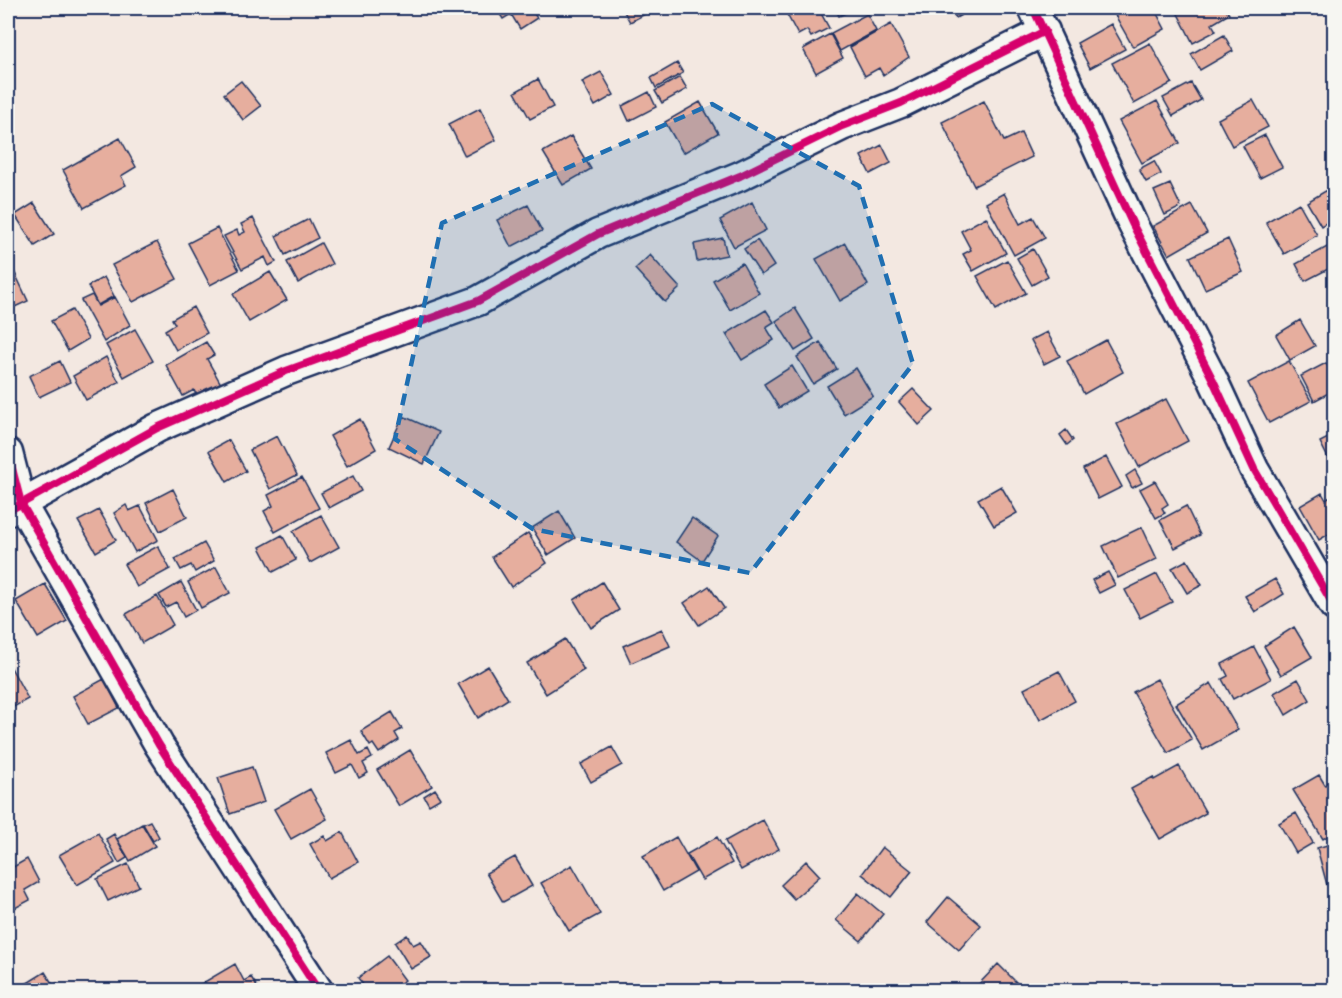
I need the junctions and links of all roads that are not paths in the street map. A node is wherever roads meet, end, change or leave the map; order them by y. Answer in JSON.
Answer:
{"nodes":[{"id":1,"x":1039,"y":19,"type":"edge"},
{"id":2,"x":8,"y":453,"type":"edge"},
{"id":3,"x":14,"y":507,"type":"edge"},
{"id":4,"x":1335,"y":606,"type":"edge"},
{"id":5,"x":318,"y":990,"type":"edge"}],
"edges":[{"from":1,"to":3,"type":"street"},
{"from":1,"to":4,"type":"street"},
{"from":2,"to":3,"type":"street"},
{"from":3,"to":5,"type":"street"}]}
